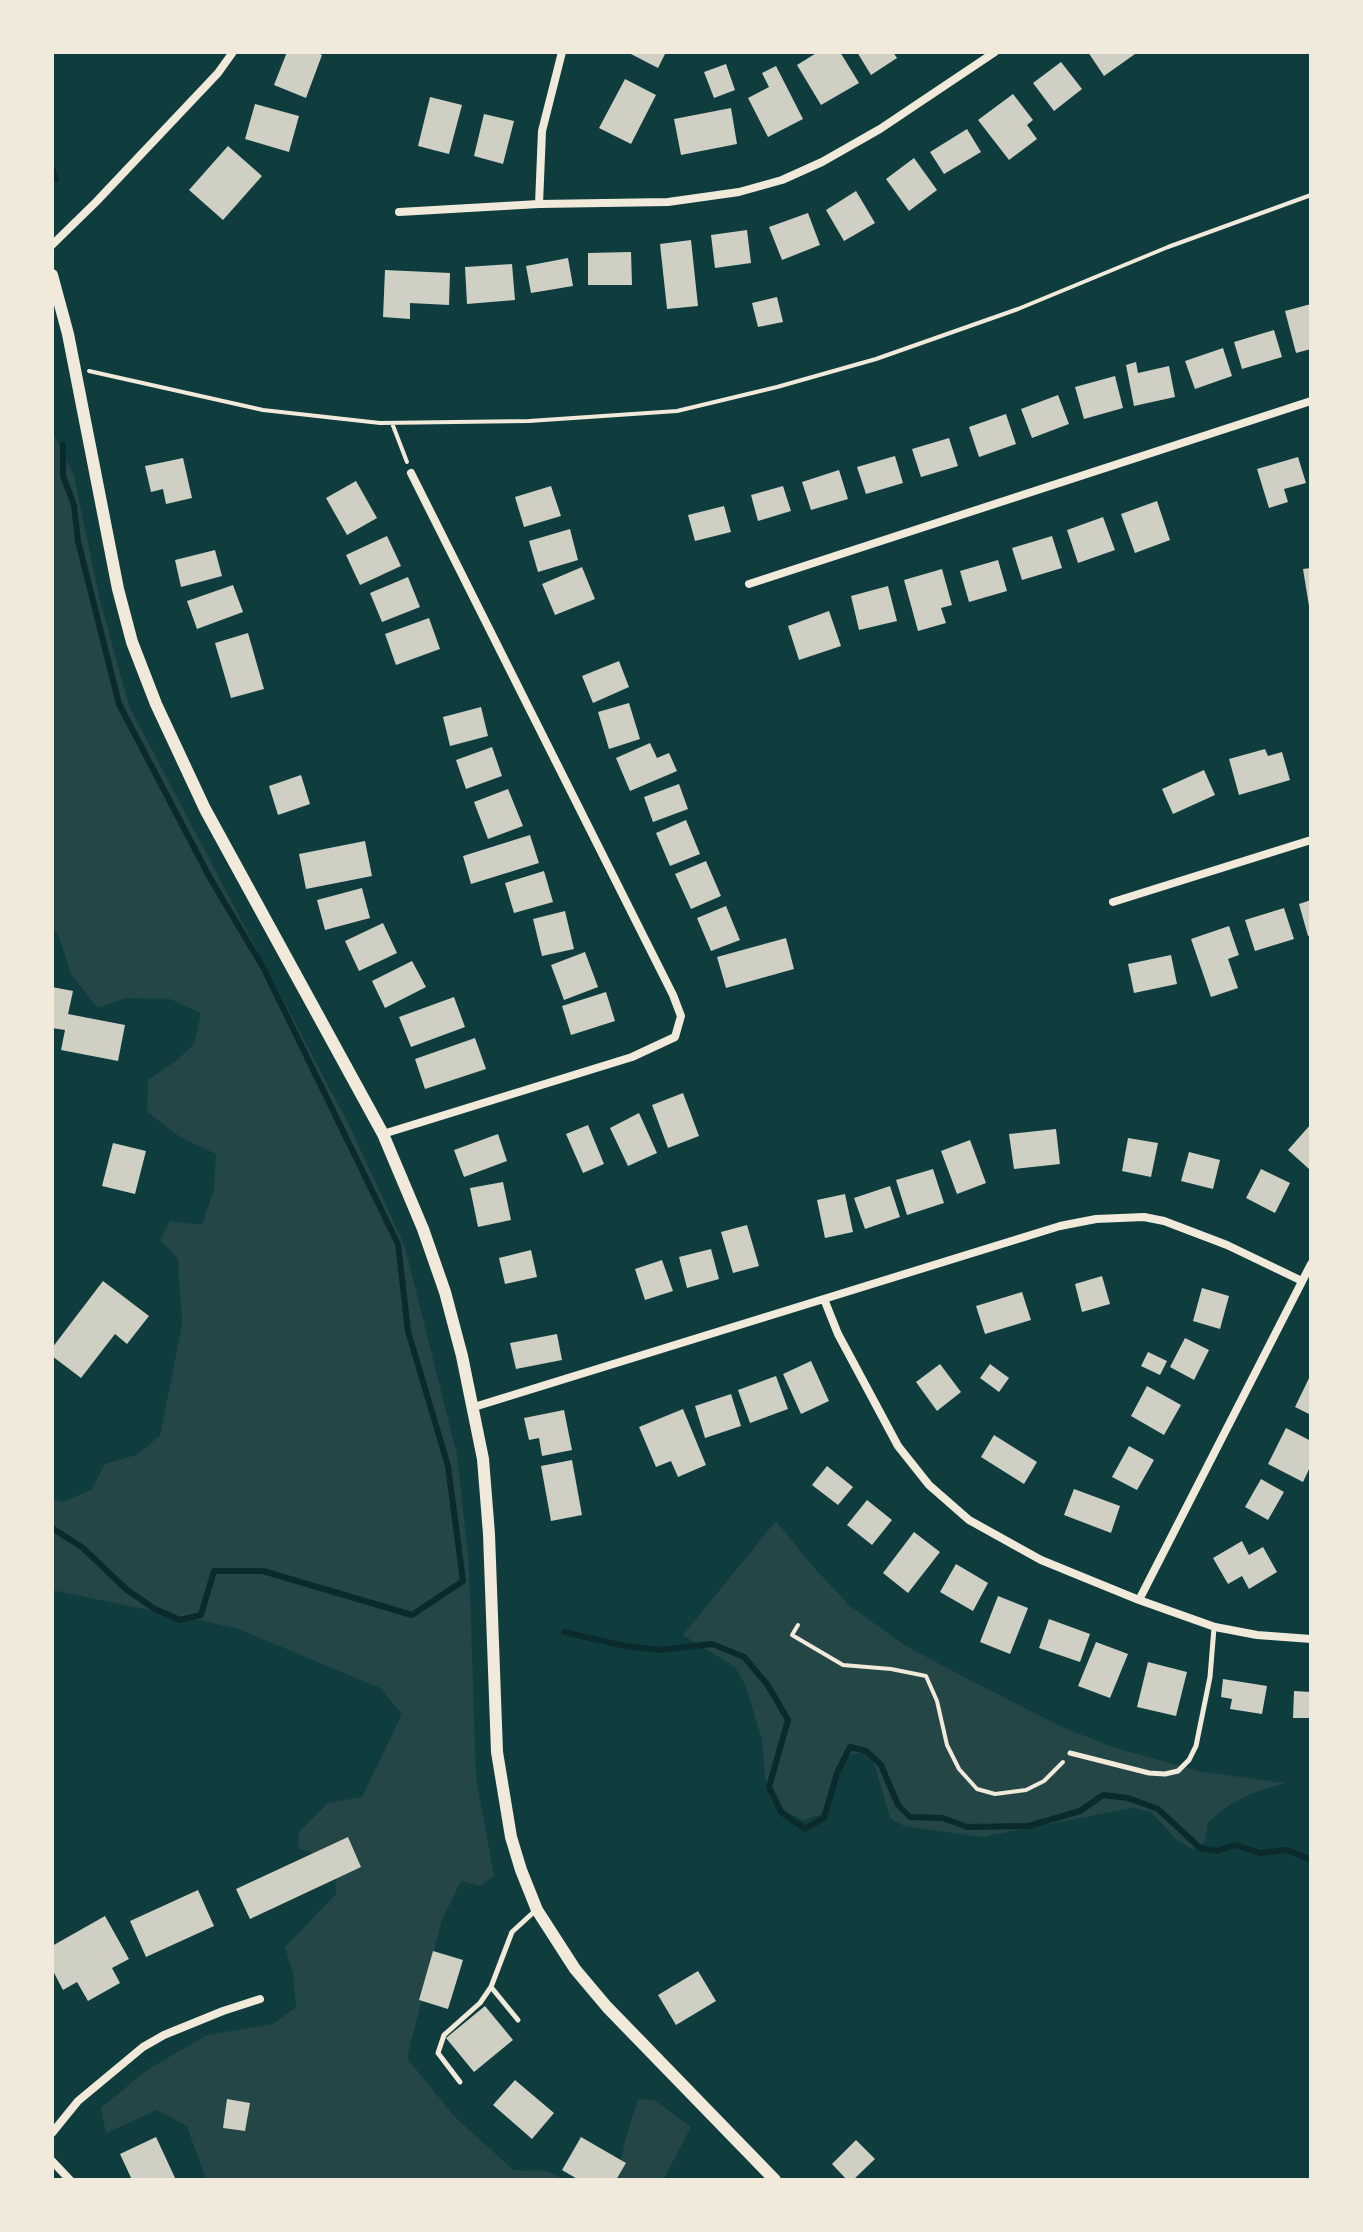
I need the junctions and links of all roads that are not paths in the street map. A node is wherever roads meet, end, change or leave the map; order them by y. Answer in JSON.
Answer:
{"nodes":[{"id":1,"x":233,"y":52,"type":"edge"},
{"id":2,"x":562,"y":52,"type":"edge"},
{"id":3,"x":995,"y":52,"type":"edge"},
{"id":4,"x":539,"y":204,"type":"junction"},
{"id":5,"x":399,"y":212,"type":"dead end"},
{"id":6,"x":52,"y":245,"type":"edge"},
{"id":7,"x":52,"y":275,"type":"edge"},
{"id":8,"x":1311,"y":401,"type":"edge"},
{"id":9,"x":411,"y":473,"type":"road end"},
{"id":10,"x":749,"y":584,"type":"dead end"},
{"id":11,"x":1311,"y":840,"type":"edge"},
{"id":12,"x":1113,"y":902,"type":"dead end"},
{"id":13,"x":383,"y":1134,"type":"junction"},
{"id":14,"x":1311,"y":1264,"type":"edge"},
{"id":15,"x":1302,"y":1281,"type":"junction"},
{"id":16,"x":824,"y":1299,"type":"junction"},
{"id":17,"x":474,"y":1407,"type":"junction"},
{"id":18,"x":1139,"y":1600,"type":"junction"},
{"id":19,"x":1215,"y":1627,"type":"junction"},
{"id":20,"x":1311,"y":1639,"type":"edge"},
{"id":21,"x":1070,"y":1753,"type":"road end"},
{"id":22,"x":537,"y":1910,"type":"junction"},
{"id":23,"x":491,"y":1987,"type":"junction"},
{"id":24,"x":260,"y":1999,"type":"dead end"},
{"id":25,"x":518,"y":2020,"type":"dead end"},
{"id":26,"x":460,"y":2082,"type":"dead end"},
{"id":27,"x":52,"y":2133,"type":"edge"},
{"id":28,"x":52,"y":2161,"type":"edge"},
{"id":29,"x":70,"y":2180,"type":"edge"},
{"id":30,"x":775,"y":2180,"type":"edge"}],
"edges":[{"from":1,"to":6,"type":"street"},
{"from":2,"to":4,"type":"street"},
{"from":3,"to":4,"type":"street"},
{"from":4,"to":5,"type":"street"},
{"from":7,"to":13,"type":"street"},
{"from":8,"to":10,"type":"street"},
{"from":9,"to":13,"type":"street"},
{"from":11,"to":12,"type":"street"},
{"from":13,"to":17,"type":"street"},
{"from":14,"to":15,"type":"street"},
{"from":15,"to":16,"type":"street"},
{"from":15,"to":18,"type":"street"},
{"from":16,"to":17,"type":"street"},
{"from":16,"to":18,"type":"street"},
{"from":17,"to":22,"type":"street"},
{"from":18,"to":19,"type":"street"},
{"from":19,"to":20,"type":"street"},
{"from":19,"to":21,"type":"lane"},
{"from":22,"to":23,"type":"lane"},
{"from":22,"to":30,"type":"street"},
{"from":23,"to":25,"type":"lane"},
{"from":23,"to":26,"type":"lane"},
{"from":24,"to":27,"type":"street"},
{"from":28,"to":29,"type":"street"}]}
